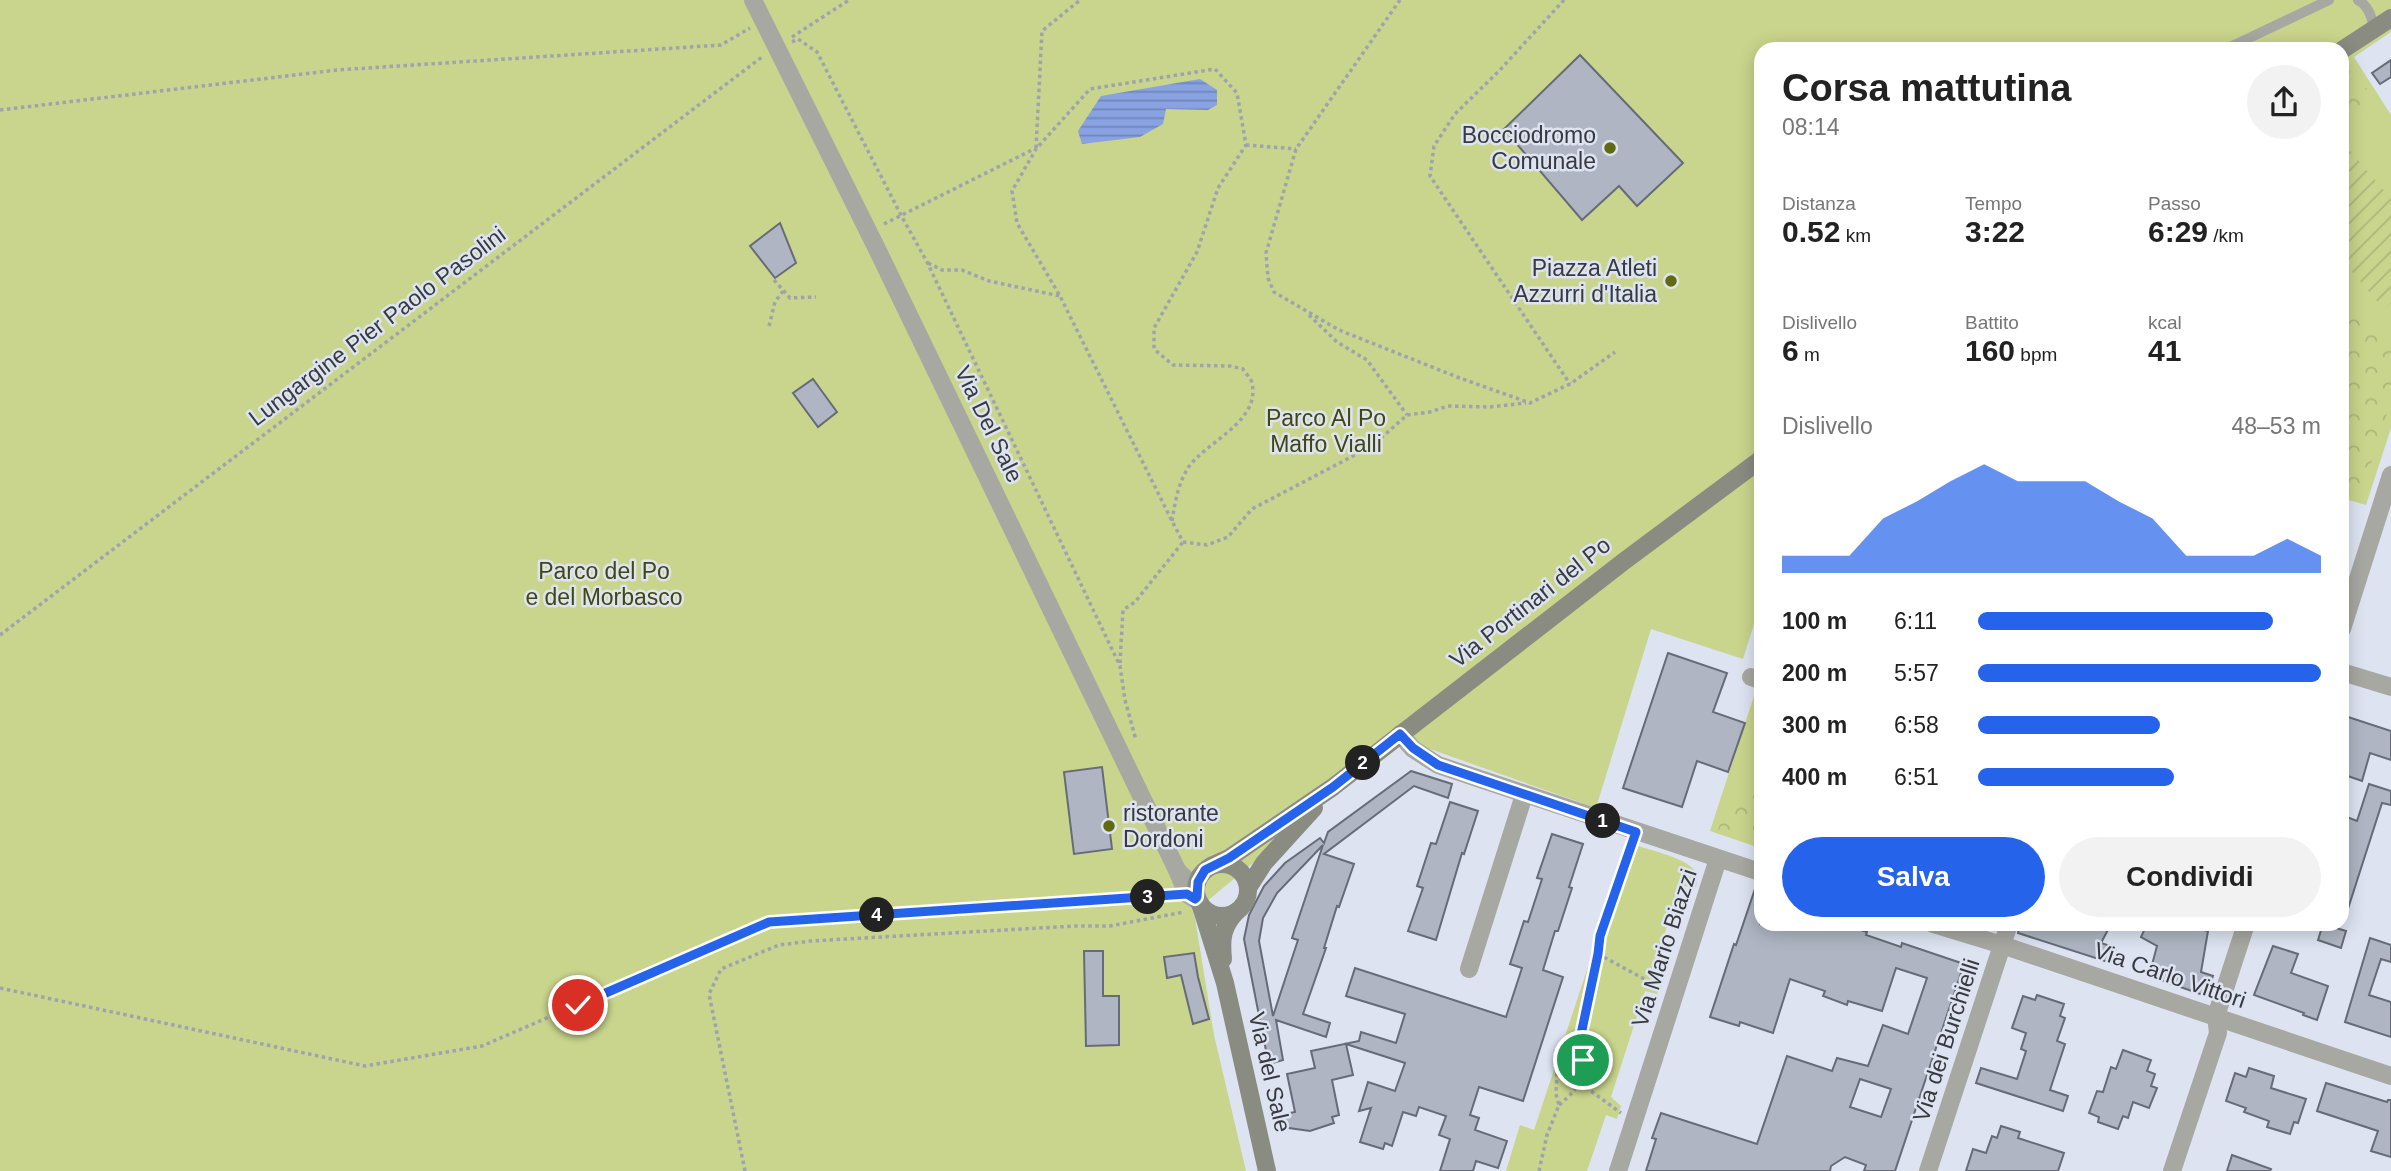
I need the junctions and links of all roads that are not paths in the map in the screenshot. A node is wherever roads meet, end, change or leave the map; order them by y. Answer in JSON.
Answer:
{"nodes":[{"id":1,"x":753,"y":0,"type":"edge"},
{"id":2,"x":2329,"y":0,"type":"edge"},
{"id":3,"x":2358,"y":0,"type":"edge"},
{"id":4,"x":2391,"y":18,"type":"edge"},
{"id":5,"x":2374,"y":29,"type":"junction"},
{"id":6,"x":2241,"y":42,"type":"edge"},
{"id":7,"x":2349,"y":45,"type":"edge"},
{"id":8,"x":1754,"y":466,"type":"edge"},
{"id":9,"x":2391,"y":475,"type":"edge"},
{"id":10,"x":2349,"y":607,"type":"edge"},
{"id":11,"x":2349,"y":674,"type":"edge"},
{"id":12,"x":2391,"y":687,"type":"edge"},
{"id":13,"x":1400,"y":734,"type":"junction"},
{"id":14,"x":1333,"y":787,"type":"junction"},
{"id":15,"x":1524,"y":795,"type":"junction"},
{"id":16,"x":1718,"y":859,"type":"junction"},
{"id":17,"x":1177,"y":870,"type":"junction"},
{"id":18,"x":1754,"y":870,"type":"edge"},
{"id":19,"x":1206,"y":871,"type":"junction"},
{"id":20,"x":1248,"y":888,"type":"junction"},
{"id":21,"x":1196,"y":898,"type":"junction"},
{"id":22,"x":1236,"y":912,"type":"junction"},
{"id":23,"x":1956,"y":931,"type":"edge"},
{"id":24,"x":2007,"y":931,"type":"edge"},
{"id":25,"x":2244,"y":931,"type":"edge"},
{"id":26,"x":2003,"y":945,"type":"junction"},
{"id":27,"x":1469,"y":969,"type":"dead end"},
{"id":28,"x":1225,"y":984,"type":"junction"},
{"id":29,"x":2217,"y":1016,"type":"junction"},
{"id":30,"x":2391,"y":1076,"type":"edge"},
{"id":31,"x":1267,"y":1171,"type":"edge"},
{"id":32,"x":1618,"y":1171,"type":"edge"},
{"id":33,"x":1928,"y":1171,"type":"edge"},
{"id":34,"x":2172,"y":1171,"type":"edge"}],
"edges":[{"from":1,"to":17,"type":"street","name":"Via Del Sale"},
{"from":2,"to":6,"type":"lane"},
{"from":3,"to":5,"type":"lane"},
{"from":4,"to":5,"type":"street"},
{"from":5,"to":7,"type":"street"},
{"from":8,"to":13,"type":"street","name":"Via Portinari del Po"},
{"from":9,"to":10,"type":"street"},
{"from":11,"to":12,"type":"street"},
{"from":13,"to":14,"type":"street","name":"Via Portinari del Po"},
{"from":13,"to":15,"type":"street"},
{"from":14,"to":19,"type":"street","name":"Via Portinari del Po"},
{"from":14,"to":20,"type":"street","name":"Via Portinari del Po"},
{"from":15,"to":16,"type":"street"},
{"from":15,"to":27,"type":"street"},
{"from":16,"to":18,"type":"street"},
{"from":16,"to":32,"type":"street","name":"Via Mario Biazzi"},
{"from":17,"to":19,"type":"street"},
{"from":17,"to":21,"type":"street","name":"Via del Sale"},
{"from":19,"to":20,"type":"street"},
{"from":19,"to":21,"type":"street","name":"Via del Sale"},
{"from":20,"to":22,"type":"street","name":"Via del Sale"},
{"from":21,"to":22,"type":"street"},
{"from":21,"to":28,"type":"street","name":"Via del Sale"},
{"from":22,"to":28,"type":"street","name":"Via del Sale"},
{"from":23,"to":26,"type":"street","name":"Via Carlo Vittori"},
{"from":24,"to":26,"type":"street","name":"Via dei Burchielli"},
{"from":25,"to":29,"type":"street"},
{"from":26,"to":29,"type":"street","name":"Via Carlo Vittori"},
{"from":26,"to":33,"type":"street","name":"Via dei Burchielli"},
{"from":28,"to":31,"type":"street","name":"Via del Sale"},
{"from":29,"to":30,"type":"street","name":"Via Carlo Vittori"},
{"from":29,"to":34,"type":"street"}]}
